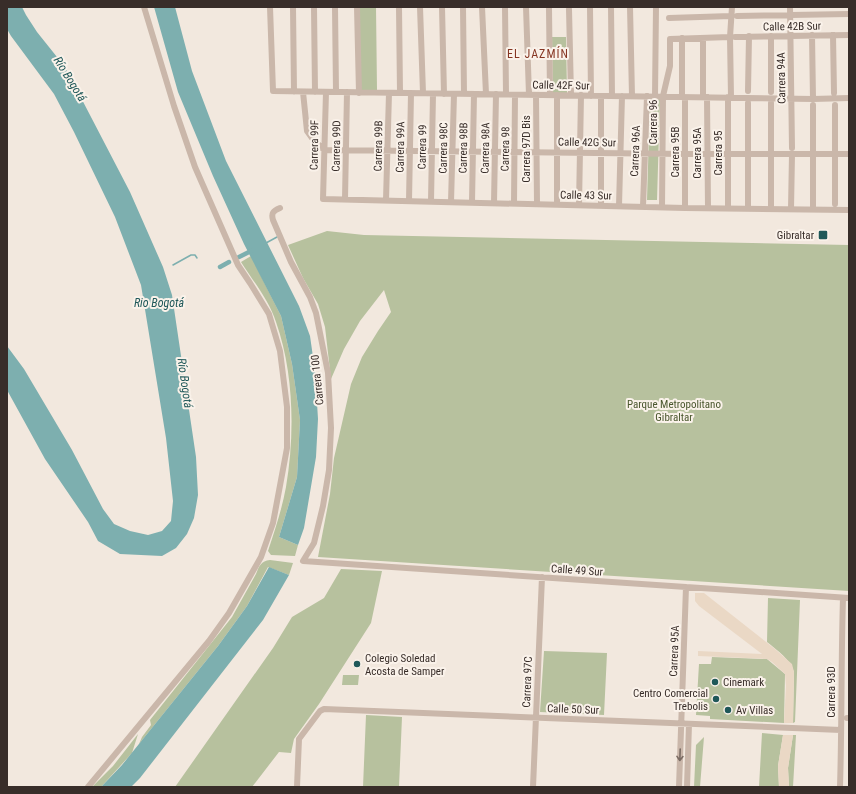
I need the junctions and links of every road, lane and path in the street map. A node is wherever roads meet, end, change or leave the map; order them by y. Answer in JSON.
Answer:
{"nodes":[{"id":1,"x":144,"y":7,"type":"edge"},
{"id":2,"x":270,"y":7,"type":"edge"},
{"id":3,"x":293,"y":7,"type":"edge"},
{"id":4,"x":314,"y":7,"type":"edge"},
{"id":5,"x":336,"y":7,"type":"edge"},
{"id":6,"x":357,"y":7,"type":"edge"},
{"id":7,"x":399,"y":7,"type":"edge"},
{"id":8,"x":420,"y":7,"type":"edge"},
{"id":9,"x":442,"y":7,"type":"edge"},
{"id":10,"x":463,"y":7,"type":"edge"},
{"id":11,"x":482,"y":7,"type":"edge"},
{"id":12,"x":505,"y":7,"type":"edge"},
{"id":13,"x":526,"y":7,"type":"edge"},
{"id":14,"x":590,"y":7,"type":"edge"},
{"id":15,"x":611,"y":7,"type":"edge"},
{"id":16,"x":630,"y":7,"type":"edge"},
{"id":17,"x":656,"y":7,"type":"edge"},
{"id":18,"x":732,"y":7,"type":"edge"},
{"id":19,"x":790,"y":7,"type":"edge"},
{"id":20,"x":549,"y":8,"type":"dead end"},
{"id":21,"x":569,"y":9,"type":"dead end"},
{"id":22,"x":849,"y":14,"type":"edge"},
{"id":23,"x":790,"y":15,"type":"junction"},
{"id":24,"x":734,"y":16,"type":"junction"},
{"id":25,"x":669,"y":18,"type":"dead end"},
{"id":26,"x":812,"y":35,"type":"junction"},
{"id":27,"x":833,"y":35,"type":"junction"},
{"id":28,"x":849,"y":35,"type":"edge"},
{"id":29,"x":749,"y":36,"type":"junction"},
{"id":30,"x":771,"y":36,"type":"junction"},
{"id":31,"x":790,"y":36,"type":"junction"},
{"id":32,"x":733,"y":37,"type":"junction"},
{"id":33,"x":670,"y":38,"type":"joint"},
{"id":34,"x":682,"y":38,"type":"junction"},
{"id":35,"x":703,"y":38,"type":"junction"},
{"id":36,"x":748,"y":91,"type":"dead end"},
{"id":37,"x":294,"y":92,"type":"junction"},
{"id":38,"x":303,"y":92,"type":"junction"},
{"id":39,"x":315,"y":92,"type":"junction"},
{"id":40,"x":326,"y":92,"type":"junction"},
{"id":41,"x":336,"y":92,"type":"junction"},
{"id":42,"x":347,"y":92,"type":"junction"},
{"id":43,"x":771,"y":92,"type":"dead end"},
{"id":44,"x":358,"y":93,"type":"junction"},
{"id":45,"x":389,"y":93,"type":"junction"},
{"id":46,"x":400,"y":93,"type":"junction"},
{"id":47,"x":411,"y":93,"type":"junction"},
{"id":48,"x":423,"y":93,"type":"junction"},
{"id":49,"x":834,"y":93,"type":"dead end"},
{"id":50,"x":433,"y":94,"type":"junction"},
{"id":51,"x":444,"y":94,"type":"junction"},
{"id":52,"x":454,"y":94,"type":"junction"},
{"id":53,"x":464,"y":94,"type":"junction"},
{"id":54,"x":474,"y":94,"type":"junction"},
{"id":55,"x":486,"y":94,"type":"junction"},
{"id":56,"x":496,"y":94,"type":"junction"},
{"id":57,"x":506,"y":94,"type":"junction"},
{"id":58,"x":515,"y":94,"type":"junction"},
{"id":59,"x":529,"y":95,"type":"junction"},
{"id":60,"x":536,"y":95,"type":"junction"},
{"id":61,"x":550,"y":95,"type":"junction"},
{"id":62,"x":557,"y":95,"type":"junction"},
{"id":63,"x":571,"y":95,"type":"junction"},
{"id":64,"x":581,"y":95,"type":"junction"},
{"id":65,"x":591,"y":96,"type":"junction"},
{"id":66,"x":601,"y":96,"type":"junction"},
{"id":67,"x":612,"y":96,"type":"junction"},
{"id":68,"x":622,"y":96,"type":"junction"},
{"id":69,"x":632,"y":96,"type":"junction"},
{"id":70,"x":647,"y":96,"type":"junction"},
{"id":71,"x":655,"y":96,"type":"junction"},
{"id":72,"x":663,"y":96,"type":"junction"},
{"id":73,"x":684,"y":97,"type":"junction"},
{"id":74,"x":705,"y":97,"type":"junction"},
{"id":75,"x":729,"y":97,"type":"junction"},
{"id":76,"x":849,"y":98,"type":"edge"},
{"id":77,"x":791,"y":99,"type":"junction"},
{"id":78,"x":813,"y":102,"type":"junction"},
{"id":79,"x":748,"y":103,"type":"dead end"},
{"id":80,"x":771,"y":103,"type":"dead end"},
{"id":81,"x":835,"y":105,"type":"dead end"},
{"id":82,"x":324,"y":150,"type":"junction"},
{"id":83,"x":346,"y":150,"type":"junction"},
{"id":84,"x":387,"y":150,"type":"junction"},
{"id":85,"x":410,"y":150,"type":"junction"},
{"id":86,"x":432,"y":150,"type":"junction"},
{"id":87,"x":452,"y":150,"type":"junction"},
{"id":88,"x":473,"y":151,"type":"junction"},
{"id":89,"x":495,"y":151,"type":"junction"},
{"id":90,"x":515,"y":151,"type":"junction"},
{"id":91,"x":792,"y":151,"type":"junction"},
{"id":92,"x":536,"y":152,"type":"junction"},
{"id":93,"x":557,"y":152,"type":"junction"},
{"id":94,"x":580,"y":152,"type":"junction"},
{"id":95,"x":601,"y":153,"type":"junction"},
{"id":96,"x":621,"y":153,"type":"junction"},
{"id":97,"x":645,"y":153,"type":"junction"},
{"id":98,"x":663,"y":154,"type":"junction"},
{"id":99,"x":685,"y":154,"type":"junction"},
{"id":100,"x":707,"y":154,"type":"junction"},
{"id":101,"x":728,"y":154,"type":"junction"},
{"id":102,"x":748,"y":154,"type":"junction"},
{"id":103,"x":771,"y":154,"type":"junction"},
{"id":104,"x":813,"y":154,"type":"junction"},
{"id":105,"x":834,"y":154,"type":"junction"},
{"id":106,"x":849,"y":154,"type":"edge"},
{"id":107,"x":323,"y":199,"type":"joint"},
{"id":108,"x":345,"y":199,"type":"junction"},
{"id":109,"x":386,"y":200,"type":"junction"},
{"id":110,"x":410,"y":201,"type":"junction"},
{"id":111,"x":431,"y":201,"type":"junction"},
{"id":112,"x":452,"y":202,"type":"junction"},
{"id":113,"x":472,"y":202,"type":"junction"},
{"id":114,"x":494,"y":203,"type":"junction"},
{"id":115,"x":514,"y":203,"type":"junction"},
{"id":116,"x":536,"y":204,"type":"junction"},
{"id":117,"x":557,"y":204,"type":"junction"},
{"id":118,"x":835,"y":204,"type":"dead end"},
{"id":119,"x":579,"y":205,"type":"junction"},
{"id":120,"x":601,"y":205,"type":"junction"},
{"id":121,"x":619,"y":206,"type":"junction"},
{"id":122,"x":643,"y":206,"type":"junction"},
{"id":123,"x":662,"y":207,"type":"junction"},
{"id":124,"x":280,"y":208,"type":"dead end"},
{"id":125,"x":685,"y":208,"type":"junction"},
{"id":126,"x":708,"y":208,"type":"junction"},
{"id":127,"x":728,"y":208,"type":"junction"},
{"id":128,"x":748,"y":208,"type":"junction"},
{"id":129,"x":771,"y":208,"type":"junction"},
{"id":130,"x":791,"y":209,"type":"junction"},
{"id":131,"x":813,"y":209,"type":"junction"},
{"id":132,"x":849,"y":210,"type":"edge"},
{"id":133,"x":303,"y":560,"type":"joint"},
{"id":134,"x":542,"y":577,"type":"junction"},
{"id":135,"x":686,"y":587,"type":"junction"},
{"id":136,"x":846,"y":598,"type":"edge"},
{"id":137,"x":536,"y":717,"type":"junction"},
{"id":138,"x":681,"y":723,"type":"junction"},
{"id":139,"x":690,"y":724,"type":"junction"},
{"id":140,"x":842,"y":730,"type":"junction"},
{"id":141,"x":88,"y":787,"type":"edge"},
{"id":142,"x":297,"y":787,"type":"edge"},
{"id":143,"x":533,"y":787,"type":"edge"},
{"id":144,"x":679,"y":787,"type":"edge"},
{"id":145,"x":687,"y":787,"type":"edge"},
{"id":146,"x":840,"y":787,"type":"edge"}],
"edges":[{"from":1,"to":141,"type":"street"},
{"from":2,"to":37,"type":"street","name":"Calle 42F Sur"},
{"from":3,"to":37,"type":"street"},
{"from":4,"to":39,"type":"street"},
{"from":5,"to":41,"type":"street"},
{"from":6,"to":44,"type":"street"},
{"from":7,"to":46,"type":"street"},
{"from":8,"to":48,"type":"street"},
{"from":9,"to":51,"type":"street"},
{"from":10,"to":53,"type":"street"},
{"from":11,"to":55,"type":"street"},
{"from":12,"to":57,"type":"street"},
{"from":13,"to":59,"type":"street"},
{"from":14,"to":65,"type":"street"},
{"from":15,"to":67,"type":"street"},
{"from":16,"to":69,"type":"street"},
{"from":17,"to":71,"type":"street"},
{"from":18,"to":24,"type":"street","name":"Carrera 95"},
{"from":19,"to":23,"type":"street","name":"Carrera 94A"},
{"from":20,"to":61,"type":"street"},
{"from":21,"to":63,"type":"street"},
{"from":22,"to":23,"type":"street"},
{"from":23,"to":24,"type":"street"},
{"from":23,"to":31,"type":"street","name":"Carrera 94A"},
{"from":24,"to":25,"type":"street"},
{"from":24,"to":32,"type":"street","name":"Carrera 95"},
{"from":26,"to":27,"type":"street","name":"Calle 42B Sur"},
{"from":26,"to":31,"type":"street","name":"Calle 42B Sur"},
{"from":26,"to":78,"type":"street"},
{"from":27,"to":28,"type":"street","name":"Calle 42B Sur"},
{"from":27,"to":49,"type":"street"},
{"from":29,"to":30,"type":"street","name":"Calle 42B Sur"},
{"from":29,"to":32,"type":"street","name":"Calle 42B Sur"},
{"from":29,"to":36,"type":"street"},
{"from":30,"to":31,"type":"street","name":"Calle 42B Sur"},
{"from":30,"to":43,"type":"street"},
{"from":31,"to":77,"type":"street","name":"Carrera 94A"},
{"from":32,"to":35,"type":"street","name":"Calle 42B Sur"},
{"from":32,"to":75,"type":"street","name":"Carrera 95"},
{"from":33,"to":34,"type":"street","name":"Calle 42B Sur"},
{"from":33,"to":72,"type":"street","name":"Carrera 96"},
{"from":34,"to":35,"type":"street","name":"Calle 42B Sur"},
{"from":34,"to":73,"type":"street","name":"Carrera 95B"},
{"from":35,"to":74,"type":"street","name":"Carrera 95A"},
{"from":37,"to":38,"type":"street","name":"Calle 42F Sur"},
{"from":38,"to":39,"type":"street","name":"Calle 42F Sur"},
{"from":38,"to":82,"type":"street"},
{"from":39,"to":40,"type":"street","name":"Calle 42F Sur"},
{"from":40,"to":41,"type":"street","name":"Calle 42F Sur"},
{"from":40,"to":82,"type":"street","name":"Carrera 99F"},
{"from":41,"to":42,"type":"street","name":"Calle 42F Sur"},
{"from":42,"to":44,"type":"street","name":"Calle 42F Sur"},
{"from":42,"to":83,"type":"street","name":"Carrera 99D"},
{"from":44,"to":45,"type":"street","name":"Calle 42F Sur"},
{"from":45,"to":46,"type":"street","name":"Calle 42F Sur"},
{"from":45,"to":84,"type":"street","name":"Carrera 99B"},
{"from":46,"to":47,"type":"street","name":"Calle 42F Sur"},
{"from":47,"to":48,"type":"street","name":"Calle 42F Sur"},
{"from":47,"to":85,"type":"street","name":"Carrera 99A"},
{"from":48,"to":50,"type":"street","name":"Calle 42F Sur"},
{"from":50,"to":51,"type":"street","name":"Calle 42F Sur"},
{"from":50,"to":86,"type":"street","name":"Carrera 99"},
{"from":51,"to":52,"type":"street","name":"Calle 42F Sur"},
{"from":52,"to":53,"type":"street","name":"Calle 42F Sur"},
{"from":52,"to":87,"type":"street","name":"Carrera 98C"},
{"from":53,"to":54,"type":"street","name":"Calle 42F Sur"},
{"from":54,"to":55,"type":"street","name":"Calle 42F Sur"},
{"from":54,"to":88,"type":"street","name":"Carrera 98B"},
{"from":55,"to":56,"type":"street","name":"Calle 42F Sur"},
{"from":56,"to":57,"type":"street","name":"Calle 42F Sur"},
{"from":56,"to":89,"type":"street","name":"Carrera 98A"},
{"from":57,"to":58,"type":"street","name":"Calle 42F Sur"},
{"from":58,"to":59,"type":"street","name":"Calle 42F Sur"},
{"from":58,"to":90,"type":"street","name":"Carrera 98"},
{"from":59,"to":60,"type":"street","name":"Calle 42F Sur"},
{"from":60,"to":61,"type":"street","name":"Calle 42F Sur"},
{"from":60,"to":92,"type":"street","name":"Carrera 97D Bis"},
{"from":61,"to":62,"type":"street","name":"Calle 42F Sur"},
{"from":62,"to":63,"type":"street","name":"Calle 42F Sur"},
{"from":62,"to":93,"type":"street"},
{"from":63,"to":64,"type":"street","name":"Calle 42F Sur"},
{"from":64,"to":65,"type":"street","name":"Calle 42F Sur"},
{"from":64,"to":94,"type":"street"},
{"from":65,"to":66,"type":"street","name":"Calle 42F Sur"},
{"from":66,"to":67,"type":"street","name":"Calle 42F Sur"},
{"from":66,"to":95,"type":"street"},
{"from":67,"to":68,"type":"street","name":"Calle 42F Sur"},
{"from":68,"to":69,"type":"street","name":"Calle 42F Sur"},
{"from":68,"to":96,"type":"street"},
{"from":69,"to":70,"type":"street","name":"Calle 42F Sur"},
{"from":70,"to":71,"type":"street","name":"Calle 42F Sur"},
{"from":70,"to":97,"type":"street","name":"Carrera 96A"},
{"from":71,"to":72,"type":"street","name":"Calle 42F Sur"},
{"from":72,"to":73,"type":"street","name":"Calle 42F Sur"},
{"from":72,"to":98,"type":"street","name":"Carrera 96"},
{"from":73,"to":74,"type":"street","name":"Calle 42F Sur"},
{"from":73,"to":99,"type":"street","name":"Carrera 95B"},
{"from":74,"to":75,"type":"street","name":"Calle 42F Sur"},
{"from":74,"to":100,"type":"street","name":"Carrera 95A"},
{"from":75,"to":77,"type":"street","name":"Calle 42F Sur"},
{"from":75,"to":101,"type":"street","name":"Carrera 95"},
{"from":76,"to":78,"type":"street","name":"Calle 42F Sur"},
{"from":77,"to":78,"type":"street","name":"Calle 42F Sur"},
{"from":77,"to":91,"type":"street","name":"Carrera 94A"},
{"from":78,"to":104,"type":"street"},
{"from":79,"to":102,"type":"street"},
{"from":80,"to":103,"type":"street"},
{"from":81,"to":105,"type":"street"},
{"from":82,"to":83,"type":"street","name":"Calle 42G Sur"},
{"from":82,"to":107,"type":"street","name":"Carrera 99F"},
{"from":83,"to":84,"type":"street","name":"Calle 42G Sur"},
{"from":83,"to":108,"type":"street","name":"Carrera 99D"},
{"from":84,"to":85,"type":"street","name":"Calle 42G Sur"},
{"from":84,"to":109,"type":"street","name":"Carrera 99B"},
{"from":85,"to":86,"type":"street","name":"Calle 42G Sur"},
{"from":85,"to":110,"type":"street","name":"Carrera 99A"},
{"from":86,"to":87,"type":"street","name":"Calle 42G Sur"},
{"from":86,"to":111,"type":"street","name":"Carrera 99"},
{"from":87,"to":88,"type":"street","name":"Calle 42G Sur"},
{"from":87,"to":112,"type":"street","name":"Carrera 98C"},
{"from":88,"to":89,"type":"street","name":"Calle 42G Sur"},
{"from":88,"to":113,"type":"street","name":"Carrera 98B"},
{"from":89,"to":90,"type":"street","name":"Calle 42G Sur"},
{"from":89,"to":114,"type":"street","name":"Carrera 98A"},
{"from":90,"to":92,"type":"street","name":"Calle 42G Sur"},
{"from":90,"to":115,"type":"street","name":"Carrera 98"},
{"from":91,"to":103,"type":"street","name":"Calle 42G Sur"},
{"from":91,"to":104,"type":"street","name":"Calle 42G Sur"},
{"from":91,"to":130,"type":"street","name":"Carrera 94A"},
{"from":92,"to":93,"type":"street","name":"Calle 42G Sur"},
{"from":92,"to":116,"type":"street","name":"Carrera 97D Bis"},
{"from":93,"to":94,"type":"street","name":"Calle 42G Sur"},
{"from":93,"to":117,"type":"street"},
{"from":94,"to":95,"type":"street","name":"Calle 42G Sur"},
{"from":94,"to":119,"type":"street"},
{"from":95,"to":96,"type":"street","name":"Calle 42G Sur"},
{"from":95,"to":120,"type":"street"},
{"from":96,"to":97,"type":"street","name":"Calle 42G Sur"},
{"from":96,"to":121,"type":"street"},
{"from":97,"to":98,"type":"street","name":"Calle 42G Sur"},
{"from":97,"to":122,"type":"street","name":"Carrera 96A"},
{"from":98,"to":99,"type":"street","name":"Calle 42G Sur"},
{"from":98,"to":123,"type":"street","name":"Carrera 96"},
{"from":99,"to":100,"type":"street","name":"Calle 42G Sur"},
{"from":99,"to":125,"type":"street","name":"Carrera 95B"},
{"from":100,"to":101,"type":"street","name":"Calle 42G Sur"},
{"from":100,"to":126,"type":"street","name":"Carrera 95A"},
{"from":101,"to":102,"type":"street","name":"Calle 42G Sur"},
{"from":101,"to":127,"type":"street","name":"Carrera 95"},
{"from":102,"to":103,"type":"street","name":"Calle 42G Sur"},
{"from":102,"to":128,"type":"street"},
{"from":103,"to":129,"type":"street"},
{"from":104,"to":105,"type":"street","name":"Calle 42G Sur"},
{"from":104,"to":131,"type":"street"},
{"from":105,"to":106,"type":"street","name":"Calle 42G Sur"},
{"from":105,"to":118,"type":"street"},
{"from":107,"to":108,"type":"street","name":"Calle 43 Sur"},
{"from":108,"to":109,"type":"street","name":"Calle 43 Sur"},
{"from":109,"to":110,"type":"street","name":"Calle 43 Sur"},
{"from":110,"to":111,"type":"street","name":"Calle 43 Sur"},
{"from":111,"to":112,"type":"street","name":"Calle 43 Sur"},
{"from":112,"to":113,"type":"street","name":"Calle 43 Sur"},
{"from":113,"to":114,"type":"street","name":"Calle 43 Sur"},
{"from":114,"to":115,"type":"street","name":"Calle 43 Sur"},
{"from":115,"to":116,"type":"street","name":"Calle 43 Sur"},
{"from":116,"to":117,"type":"street","name":"Calle 43 Sur"},
{"from":117,"to":119,"type":"street","name":"Calle 43 Sur"},
{"from":119,"to":120,"type":"street","name":"Calle 43 Sur"},
{"from":120,"to":121,"type":"street","name":"Calle 43 Sur"},
{"from":121,"to":122,"type":"street","name":"Calle 43 Sur"},
{"from":122,"to":123,"type":"street","name":"Calle 43 Sur"},
{"from":123,"to":125,"type":"street","name":"Calle 43 Sur"},
{"from":124,"to":133,"type":"street","name":"Carrera 100"},
{"from":125,"to":126,"type":"street","name":"Calle 43 Sur"},
{"from":126,"to":127,"type":"street","name":"Calle 43 Sur"},
{"from":127,"to":128,"type":"street","name":"Calle 43 Sur"},
{"from":128,"to":129,"type":"street","name":"Calle 43 Sur"},
{"from":129,"to":130,"type":"street","name":"Calle 43 Sur"},
{"from":130,"to":131,"type":"street","name":"Calle 43 Sur"},
{"from":131,"to":132,"type":"street","name":"Calle 43 Sur"},
{"from":133,"to":134,"type":"street","name":"Calle 49 Sur"},
{"from":134,"to":135,"type":"street","name":"Calle 49 Sur"},
{"from":134,"to":137,"type":"street","name":"Carrera 97C"},
{"from":135,"to":136,"type":"street","name":"Calle 49 Sur"},
{"from":135,"to":138,"type":"street","name":"Carrera 95A"},
{"from":136,"to":140,"type":"street","name":"Carrera 93D"},
{"from":137,"to":138,"type":"street","name":"Calle 50 Sur"},
{"from":137,"to":142,"type":"street","name":"Calle 50 Sur"},
{"from":137,"to":143,"type":"street","name":"Carrera 97C"},
{"from":138,"to":139,"type":"street","name":"Calle 50 Sur"},
{"from":138,"to":144,"type":"street","name":"Carrera 95A","one_way":true},
{"from":139,"to":140,"type":"street","name":"Calle 50 Sur"},
{"from":139,"to":145,"type":"street"},
{"from":140,"to":146,"type":"street","name":"Carrera 93D"}]}
